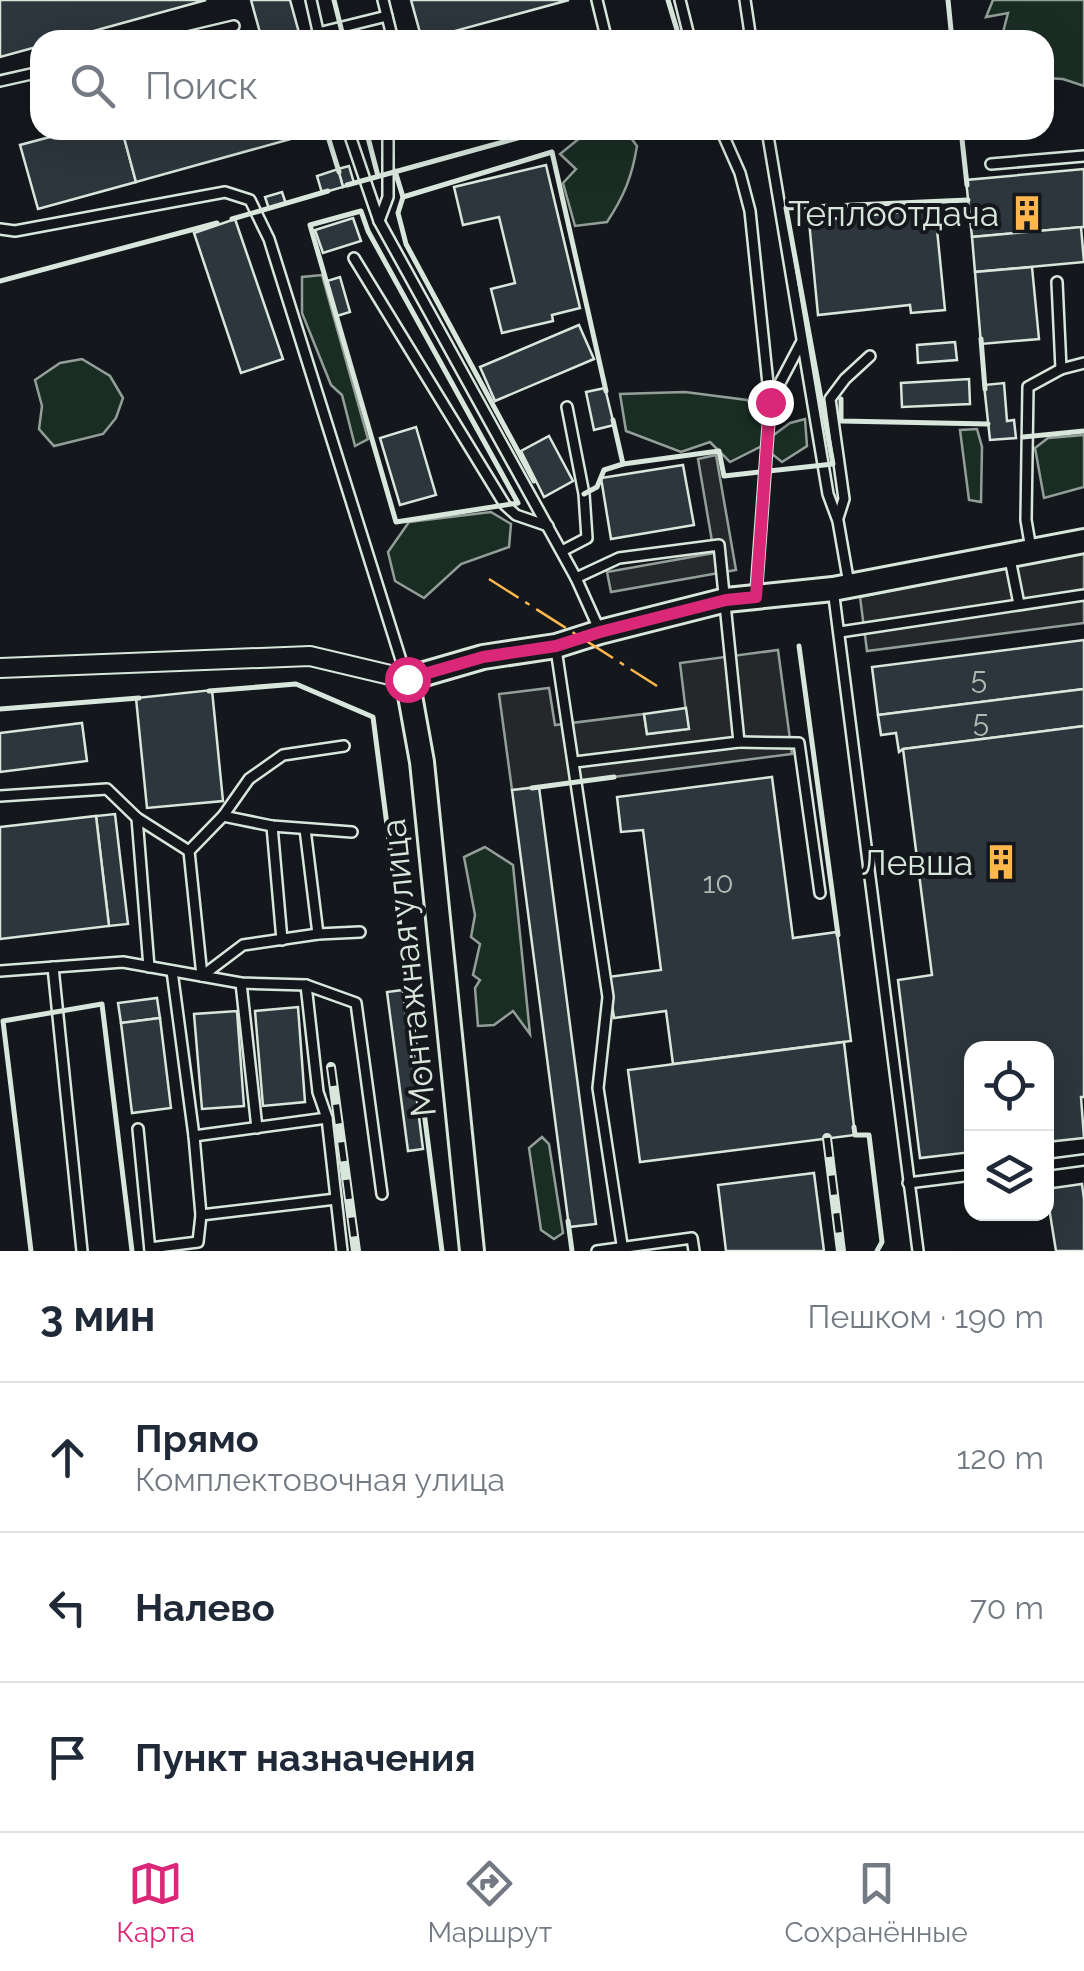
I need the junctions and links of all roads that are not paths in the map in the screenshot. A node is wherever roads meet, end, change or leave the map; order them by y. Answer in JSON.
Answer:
{"nodes":[{"id":1,"x":311,"y":0,"type":"edge"},
{"id":2,"x":383,"y":0,"type":"edge"},
{"id":3,"x":597,"y":0,"type":"edge"},
{"id":4,"x":680,"y":0,"type":"edge"},
{"id":5,"x":745,"y":0,"type":"edge"},
{"id":6,"x":387,"y":16,"type":"junction"},
{"id":7,"x":234,"y":26,"type":"dead end"},
{"id":8,"x":217,"y":30,"type":"edge"},
{"id":9,"x":318,"y":30,"type":"edge"},
{"id":10,"x":339,"y":30,"type":"edge"},
{"id":11,"x":390,"y":30,"type":"edge"},
{"id":12,"x":604,"y":30,"type":"edge"},
{"id":13,"x":688,"y":30,"type":"edge"},
{"id":14,"x":750,"y":30,"type":"edge"},
{"id":15,"x":30,"y":74,"type":"edge"},
{"id":16,"x":0,"y":81,"type":"edge"},
{"id":17,"x":351,"y":140,"type":"edge"},
{"id":18,"x":388,"y":140,"type":"edge"},
{"id":19,"x":725,"y":140,"type":"edge"},
{"id":20,"x":768,"y":140,"type":"edge"},
{"id":21,"x":1084,"y":156,"type":"edge"},
{"id":22,"x":990,"y":164,"type":"dead end"},
{"id":23,"x":379,"y":221,"type":"junction"},
{"id":24,"x":0,"y":229,"type":"edge"},
{"id":25,"x":354,"y":258,"type":"dead end"},
{"id":26,"x":1057,"y":282,"type":"dead end"},
{"id":27,"x":802,"y":341,"type":"junction"},
{"id":28,"x":870,"y":356,"type":"dead end"},
{"id":29,"x":1084,"y":363,"type":"edge"},
{"id":30,"x":1061,"y":369,"type":"junction"},
{"id":31,"x":770,"y":402,"type":"junction"},
{"id":32,"x":567,"y":408,"type":"dead end"},
{"id":33,"x":838,"y":520,"type":"junction"},
{"id":34,"x":548,"y":526,"type":"junction"},
{"id":35,"x":1084,"y":541,"type":"edge"},
{"id":36,"x":562,"y":552,"type":"junction"},
{"id":37,"x":1020,"y":554,"type":"junction"},
{"id":38,"x":576,"y":578,"type":"junction"},
{"id":39,"x":841,"y":588,"type":"junction"},
{"id":40,"x":1084,"y":594,"type":"edge"},
{"id":41,"x":756,"y":597,"type":"junction"},
{"id":42,"x":726,"y":600,"type":"junction"},
{"id":43,"x":1020,"y":604,"type":"junction"},
{"id":44,"x":600,"y":632,"type":"junction"},
{"id":45,"x":840,"y":632,"type":"junction"},
{"id":46,"x":556,"y":646,"type":"junction"},
{"id":47,"x":0,"y":668,"type":"edge"},
{"id":48,"x":407,"y":679,"type":"junction"},
{"id":49,"x":739,"y":742,"type":"junction"},
{"id":50,"x":344,"y":746,"type":"dead end"},
{"id":51,"x":574,"y":762,"type":"junction"},
{"id":52,"x":0,"y":796,"type":"edge"},
{"id":53,"x":222,"y":816,"type":"junction"},
{"id":54,"x":137,"y":818,"type":"junction"},
{"id":55,"x":272,"y":826,"type":"junction"},
{"id":56,"x":305,"y":828,"type":"junction"},
{"id":57,"x":352,"y":832,"type":"dead end"},
{"id":58,"x":189,"y":850,"type":"junction"},
{"id":59,"x":820,"y":893,"type":"dead end"},
{"id":60,"x":360,"y":932,"type":"dead end"},
{"id":61,"x":318,"y":934,"type":"junction"},
{"id":62,"x":282,"y":940,"type":"junction"},
{"id":63,"x":53,"y":967,"type":"junction"},
{"id":64,"x":149,"y":967,"type":"junction"},
{"id":65,"x":0,"y":971,"type":"edge"},
{"id":66,"x":172,"y":971,"type":"junction"},
{"id":67,"x":202,"y":976,"type":"junction"},
{"id":68,"x":241,"y":983,"type":"junction"},
{"id":69,"x":306,"y":985,"type":"junction"},
{"id":70,"x":326,"y":1118,"type":"junction"},
{"id":71,"x":258,"y":1128,"type":"junction"},
{"id":72,"x":138,"y":1129,"type":"dead end"},
{"id":73,"x":194,"y":1136,"type":"junction"},
{"id":74,"x":1084,"y":1160,"type":"edge"},
{"id":75,"x":1054,"y":1164,"type":"edge"},
{"id":76,"x":964,"y":1176,"type":"edge"},
{"id":77,"x":908,"y":1184,"type":"junction"},
{"id":78,"x":382,"y":1194,"type":"dead end"},
{"id":79,"x":336,"y":1199,"type":"junction"},
{"id":80,"x":202,"y":1215,"type":"junction"},
{"id":81,"x":622,"y":1249,"type":"edge"},
{"id":82,"x":150,"y":1250,"type":"edge"},
{"id":83,"x":82,"y":1251,"type":"edge"},
{"id":84,"x":342,"y":1251,"type":"edge"},
{"id":85,"x":472,"y":1251,"type":"edge"},
{"id":86,"x":598,"y":1251,"type":"edge"},
{"id":87,"x":694,"y":1251,"type":"edge"},
{"id":88,"x":918,"y":1251,"type":"edge"}],
"edges":[{"from":1,"to":9,"type":"lane"},
{"from":2,"to":6,"type":"lane"},
{"from":3,"to":12,"type":"lane"},
{"from":4,"to":13,"type":"lane"},
{"from":5,"to":14,"type":"lane"},
{"from":6,"to":10,"type":"lane"},
{"from":6,"to":11,"type":"lane"},
{"from":7,"to":8,"type":"lane"},
{"from":15,"to":16,"type":"lane"},
{"from":17,"to":23,"type":"lane"},
{"from":18,"to":23,"type":"lane"},
{"from":19,"to":31,"type":"lane"},
{"from":20,"to":27,"type":"lane"},
{"from":21,"to":22,"type":"lane"},
{"from":23,"to":34,"type":"lane"},
{"from":24,"to":48,"type":"lane"},
{"from":25,"to":34,"type":"lane"},
{"from":26,"to":30,"type":"lane"},
{"from":27,"to":31,"type":"lane"},
{"from":27,"to":33,"type":"lane"},
{"from":28,"to":33,"type":"lane"},
{"from":29,"to":30,"type":"lane"},
{"from":30,"to":37,"type":"lane"},
{"from":31,"to":41,"type":"lane"},
{"from":32,"to":36,"type":"lane"},
{"from":33,"to":39,"type":"lane"},
{"from":34,"to":36,"type":"lane"},
{"from":35,"to":37,"type":"street"},
{"from":36,"to":38,"type":"lane"},
{"from":37,"to":39,"type":"street"},
{"from":37,"to":43,"type":"lane"},
{"from":38,"to":42,"type":"lane"},
{"from":38,"to":44,"type":"lane"},
{"from":39,"to":41,"type":"street"},
{"from":39,"to":45,"type":"lane"},
{"from":40,"to":43,"type":"lane"},
{"from":41,"to":42,"type":"street"},
{"from":42,"to":44,"type":"street"},
{"from":42,"to":49,"type":"lane"},
{"from":43,"to":45,"type":"lane"},
{"from":44,"to":46,"type":"street"},
{"from":45,"to":77,"type":"lane"},
{"from":46,"to":48,"type":"street"},
{"from":46,"to":51,"type":"lane"},
{"from":47,"to":48,"type":"street"},
{"from":48,"to":85,"type":"street","name":"Монтажная улица"},
{"from":49,"to":51,"type":"lane"},
{"from":49,"to":59,"type":"lane"},
{"from":50,"to":53,"type":"lane"},
{"from":51,"to":81,"type":"lane"},
{"from":52,"to":54,"type":"lane"},
{"from":53,"to":55,"type":"lane"},
{"from":53,"to":58,"type":"lane"},
{"from":54,"to":58,"type":"lane"},
{"from":54,"to":64,"type":"lane"},
{"from":55,"to":56,"type":"lane"},
{"from":55,"to":62,"type":"lane"},
{"from":56,"to":57,"type":"lane"},
{"from":56,"to":61,"type":"lane"},
{"from":58,"to":67,"type":"lane"},
{"from":60,"to":61,"type":"lane"},
{"from":61,"to":62,"type":"lane"},
{"from":62,"to":67,"type":"lane"},
{"from":63,"to":64,"type":"lane"},
{"from":63,"to":65,"type":"lane"},
{"from":63,"to":83,"type":"lane"},
{"from":64,"to":66,"type":"lane"},
{"from":66,"to":67,"type":"lane"},
{"from":66,"to":73,"type":"lane"},
{"from":67,"to":68,"type":"lane"},
{"from":68,"to":69,"type":"lane"},
{"from":68,"to":71,"type":"lane"},
{"from":69,"to":70,"type":"lane"},
{"from":69,"to":78,"type":"lane"},
{"from":70,"to":71,"type":"lane"},
{"from":70,"to":79,"type":"lane"},
{"from":71,"to":73,"type":"lane"},
{"from":72,"to":82,"type":"lane"},
{"from":73,"to":80,"type":"lane"},
{"from":74,"to":75,"type":"lane"},
{"from":76,"to":77,"type":"lane"},
{"from":77,"to":88,"type":"lane"},
{"from":79,"to":80,"type":"lane"},
{"from":79,"to":84,"type":"lane"},
{"from":80,"to":82,"type":"lane"},
{"from":81,"to":86,"type":"lane"},
{"from":81,"to":87,"type":"lane"}]}
